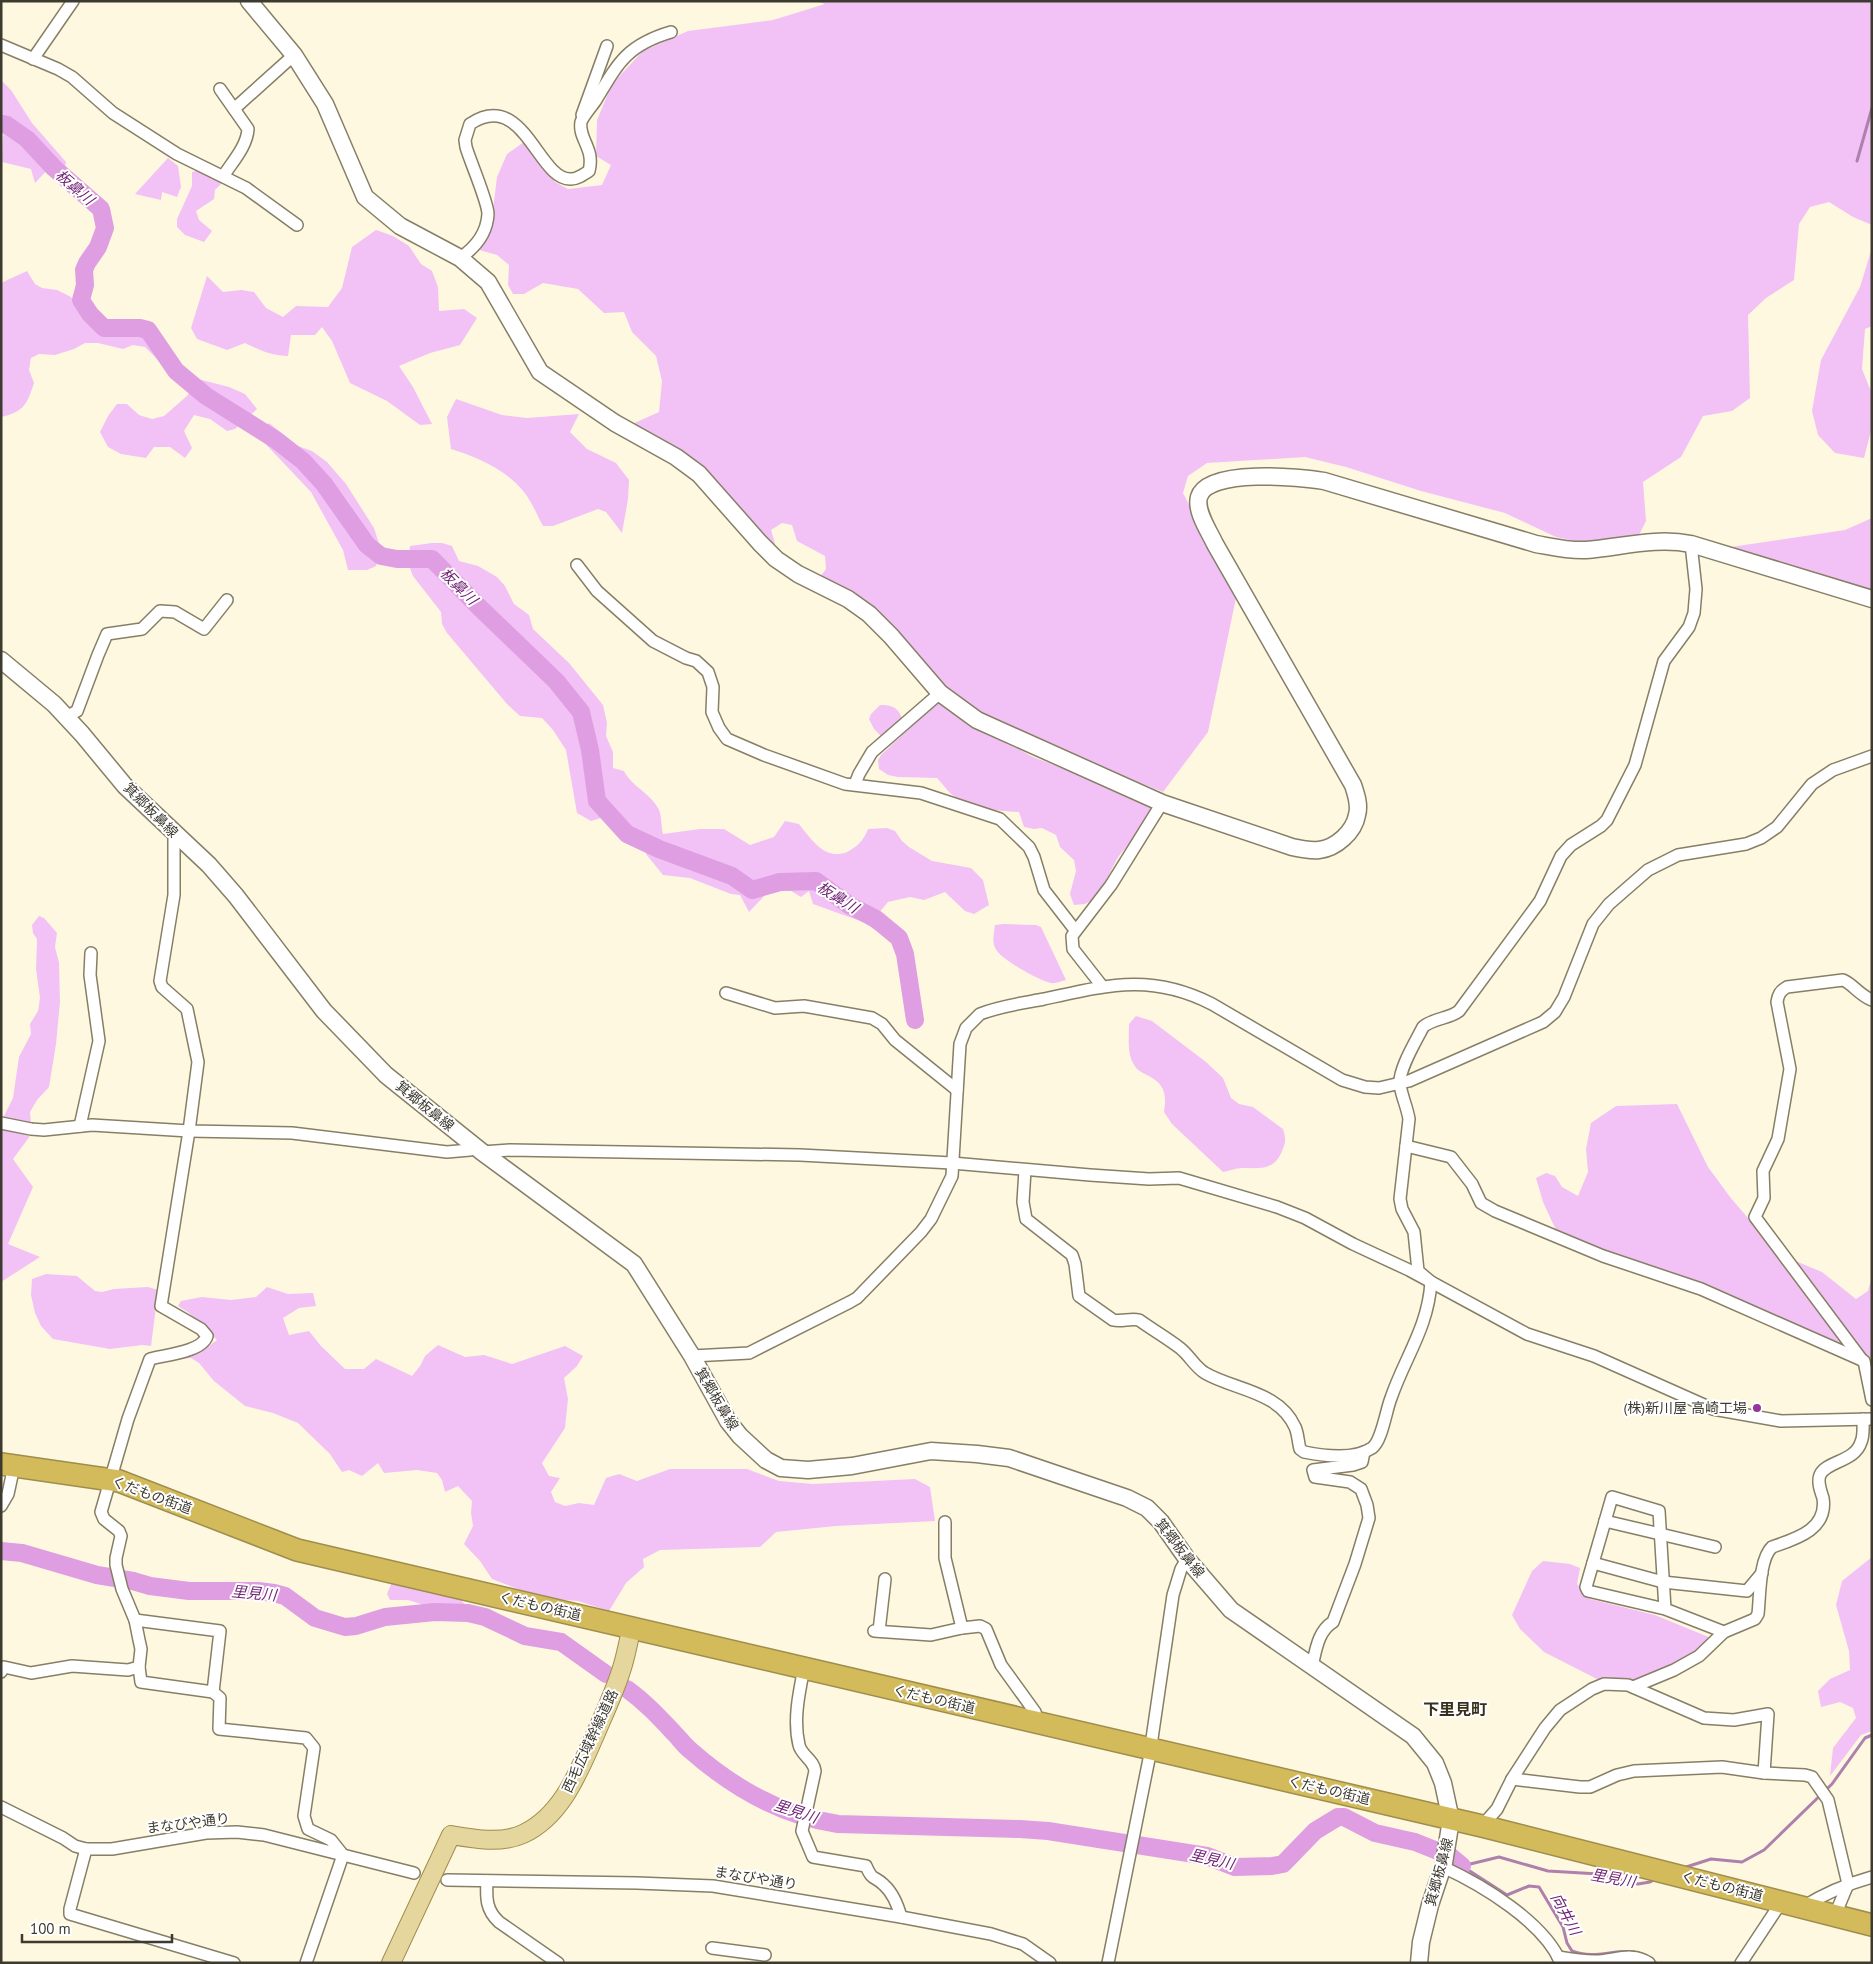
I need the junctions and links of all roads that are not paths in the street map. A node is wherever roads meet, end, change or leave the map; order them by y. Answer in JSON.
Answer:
{"nodes":[{"id":1,"x":73,"y":1,"type":"edge"},
{"id":2,"x":249,"y":1,"type":"edge"},
{"id":3,"x":671,"y":32,"type":"dead end"},
{"id":4,"x":1,"y":45,"type":"edge"},
{"id":5,"x":607,"y":46,"type":"dead end"},
{"id":6,"x":294,"y":55,"type":"junction"},
{"id":7,"x":33,"y":59,"type":"junction"},
{"id":8,"x":220,"y":89,"type":"dead end"},
{"id":9,"x":234,"y":109,"type":"junction"},
{"id":10,"x":581,"y":121,"type":"junction"},
{"id":11,"x":224,"y":175,"type":"junction"},
{"id":12,"x":297,"y":225,"type":"dead end"},
{"id":13,"x":460,"y":258,"type":"junction"},
{"id":14,"x":1691,"y":544,"type":"junction"},
{"id":15,"x":577,"y":565,"type":"dead end"},
{"id":16,"x":1872,"y":599,"type":"edge"},
{"id":17,"x":227,"y":600,"type":"dead end"},
{"id":18,"x":1,"y":660,"type":"edge"},
{"id":19,"x":940,"y":692,"type":"junction"},
{"id":20,"x":66,"y":717,"type":"junction"},
{"id":21,"x":1872,"y":756,"type":"edge"},
{"id":22,"x":855,"y":784,"type":"junction"},
{"id":23,"x":1162,"y":803,"type":"junction"},
{"id":24,"x":174,"y":833,"type":"junction"},
{"id":25,"x":1075,"y":930,"type":"junction"},
{"id":26,"x":91,"y":953,"type":"dead end"},
{"id":27,"x":1102,"y":986,"type":"junction"},
{"id":28,"x":726,"y":994,"type":"dead end"},
{"id":29,"x":1872,"y":1000,"type":"edge"},
{"id":30,"x":1400,"y":1083,"type":"junction"},
{"id":31,"x":957,"y":1090,"type":"junction"},
{"id":32,"x":1,"y":1123,"type":"edge"},
{"id":33,"x":80,"y":1126,"type":"junction"},
{"id":34,"x":189,"y":1131,"type":"junction"},
{"id":35,"x":1406,"y":1146,"type":"junction"},
{"id":36,"x":479,"y":1149,"type":"junction"},
{"id":37,"x":952,"y":1163,"type":"junction"},
{"id":38,"x":1025,"y":1170,"type":"junction"},
{"id":39,"x":1430,"y":1282,"type":"junction"},
{"id":40,"x":692,"y":1356,"type":"junction"},
{"id":41,"x":1864,"y":1361,"type":"junction"},
{"id":42,"x":1872,"y":1400,"type":"edge"},
{"id":43,"x":1868,"y":1419,"type":"edge"},
{"id":44,"x":1364,"y":1452,"type":"junction"},
{"id":45,"x":8,"y":1465,"type":"edge"},
{"id":46,"x":111,"y":1480,"type":"junction"},
{"id":47,"x":1,"y":1506,"type":"edge"},
{"id":48,"x":1605,"y":1521,"type":"junction"},
{"id":49,"x":945,"y":1522,"type":"dead end"},
{"id":50,"x":1660,"y":1535,"type":"junction"},
{"id":51,"x":1716,"y":1547,"type":"dead end"},
{"id":52,"x":1187,"y":1560,"type":"junction"},
{"id":53,"x":1593,"y":1563,"type":"junction"},
{"id":54,"x":1762,"y":1573,"type":"junction"},
{"id":55,"x":885,"y":1578,"type":"dead end"},
{"id":56,"x":1663,"y":1582,"type":"junction"},
{"id":57,"x":1665,"y":1610,"type":"junction"},
{"id":58,"x":135,"y":1620,"type":"junction"},
{"id":59,"x":632,"y":1627,"type":"junction"},
{"id":60,"x":962,"y":1628,"type":"junction"},
{"id":61,"x":1724,"y":1632,"type":"junction"},
{"id":62,"x":1312,"y":1666,"type":"junction"},
{"id":63,"x":139,"y":1667,"type":"junction"},
{"id":64,"x":804,"y":1668,"type":"junction"},
{"id":65,"x":1,"y":1672,"type":"edge"},
{"id":66,"x":1633,"y":1687,"type":"junction"},
{"id":67,"x":214,"y":1692,"type":"junction"},
{"id":68,"x":1038,"y":1723,"type":"junction"},
{"id":69,"x":1151,"y":1748,"type":"junction"},
{"id":70,"x":1764,"y":1773,"type":"junction"},
{"id":71,"x":1512,"y":1778,"type":"junction"},
{"id":72,"x":1,"y":1807,"type":"edge"},
{"id":73,"x":1451,"y":1820,"type":"junction"},
{"id":74,"x":1482,"y":1826,"type":"junction"},
{"id":75,"x":86,"y":1849,"type":"junction"},
{"id":76,"x":343,"y":1855,"type":"junction"},
{"id":77,"x":1444,"y":1860,"type":"junction"},
{"id":78,"x":414,"y":1874,"type":"dead end"},
{"id":79,"x":1872,"y":1877,"type":"edge"},
{"id":80,"x":447,"y":1880,"type":"dead end"},
{"id":81,"x":486,"y":1881,"type":"junction"},
{"id":82,"x":1848,"y":1884,"type":"junction"},
{"id":83,"x":1792,"y":1904,"type":"junction"},
{"id":84,"x":1835,"y":1916,"type":"junction"},
{"id":85,"x":901,"y":1917,"type":"junction"},
{"id":86,"x":1872,"y":1925,"type":"edge"},
{"id":87,"x":712,"y":1948,"type":"dead end"},
{"id":88,"x":765,"y":1955,"type":"dead end"},
{"id":89,"x":1560,"y":1960,"type":"edge"},
{"id":90,"x":234,"y":1963,"type":"edge"},
{"id":91,"x":306,"y":1963,"type":"edge"},
{"id":92,"x":390,"y":1963,"type":"edge"},
{"id":93,"x":558,"y":1963,"type":"edge"},
{"id":94,"x":1050,"y":1963,"type":"edge"},
{"id":95,"x":1108,"y":1963,"type":"edge"},
{"id":96,"x":1419,"y":1963,"type":"edge"},
{"id":97,"x":1649,"y":1963,"type":"edge"},
{"id":98,"x":1741,"y":1963,"type":"edge"}],
"edges":[{"from":1,"to":7,"type":"street"},
{"from":2,"to":6,"type":"street"},
{"from":3,"to":10,"type":"street"},
{"from":4,"to":7,"type":"street"},
{"from":5,"to":10,"type":"street"},
{"from":6,"to":9,"type":"street"},
{"from":6,"to":13,"type":"street"},
{"from":7,"to":11,"type":"street"},
{"from":8,"to":9,"type":"street"},
{"from":9,"to":11,"type":"street"},
{"from":10,"to":13,"type":"street"},
{"from":11,"to":12,"type":"street"},
{"from":13,"to":19,"type":"street"},
{"from":14,"to":16,"type":"street"},
{"from":14,"to":23,"type":"street"},
{"from":14,"to":30,"type":"street"},
{"from":15,"to":22,"type":"street"},
{"from":17,"to":20,"type":"street"},
{"from":18,"to":20,"type":"street","name":"箕郷板鼻線"},
{"from":19,"to":22,"type":"street"},
{"from":19,"to":23,"type":"street"},
{"from":20,"to":24,"type":"street","name":"箕郷板鼻線"},
{"from":21,"to":30,"type":"street"},
{"from":22,"to":25,"type":"street"},
{"from":23,"to":25,"type":"street"},
{"from":24,"to":34,"type":"street"},
{"from":24,"to":36,"type":"street","name":"箕郷板鼻線"},
{"from":25,"to":27,"type":"street"},
{"from":26,"to":33,"type":"street"},
{"from":27,"to":30,"type":"street"},
{"from":27,"to":31,"type":"street"},
{"from":28,"to":31,"type":"street"},
{"from":29,"to":41,"type":"street"},
{"from":30,"to":35,"type":"street"},
{"from":31,"to":37,"type":"street"},
{"from":32,"to":33,"type":"street"},
{"from":33,"to":34,"type":"street"},
{"from":34,"to":36,"type":"street"},
{"from":34,"to":46,"type":"street"},
{"from":35,"to":39,"type":"street"},
{"from":35,"to":41,"type":"street"},
{"from":36,"to":37,"type":"street"},
{"from":36,"to":40,"type":"street","name":"箕郷板鼻線"},
{"from":37,"to":38,"type":"street"},
{"from":37,"to":40,"type":"street"},
{"from":38,"to":39,"type":"street"},
{"from":38,"to":44,"type":"street"},
{"from":39,"to":43,"type":"street"},
{"from":39,"to":44,"type":"street"},
{"from":40,"to":52,"type":"street","name":"箕郷板鼻線"},
{"from":41,"to":42,"type":"street"},
{"from":43,"to":54,"type":"street"},
{"from":44,"to":62,"type":"street"},
{"from":45,"to":46,"type":"highway","name":"くだもの街道"},
{"from":45,"to":47,"type":"street"},
{"from":46,"to":58,"type":"street"},
{"from":46,"to":59,"type":"highway","name":"くだもの街道"},
{"from":48,"to":50,"type":"street"},
{"from":48,"to":50,"type":"street"},
{"from":48,"to":53,"type":"street"},
{"from":49,"to":60,"type":"street"},
{"from":50,"to":51,"type":"street"},
{"from":50,"to":56,"type":"street"},
{"from":52,"to":62,"type":"street","name":"箕郷板鼻線"},
{"from":52,"to":69,"type":"street"},
{"from":53,"to":56,"type":"street"},
{"from":53,"to":57,"type":"street"},
{"from":54,"to":56,"type":"street"},
{"from":54,"to":61,"type":"street"},
{"from":55,"to":60,"type":"street"},
{"from":56,"to":57,"type":"street"},
{"from":57,"to":61,"type":"street"},
{"from":58,"to":63,"type":"street"},
{"from":58,"to":67,"type":"street"},
{"from":59,"to":64,"type":"highway","name":"くだもの街道"},
{"from":59,"to":92,"type":"main road","name":"西毛広域幹線道路"},
{"from":60,"to":68,"type":"street"},
{"from":61,"to":66,"type":"street"},
{"from":62,"to":73,"type":"street","name":"箕郷板鼻線"},
{"from":63,"to":65,"type":"street"},
{"from":63,"to":67,"type":"street"},
{"from":64,"to":68,"type":"highway","name":"くだもの街道"},
{"from":64,"to":85,"type":"street"},
{"from":66,"to":70,"type":"street"},
{"from":66,"to":71,"type":"street"},
{"from":67,"to":76,"type":"street"},
{"from":68,"to":69,"type":"highway","name":"くだもの街道"},
{"from":69,"to":73,"type":"highway","name":"くだもの街道"},
{"from":69,"to":95,"type":"street"},
{"from":70,"to":71,"type":"street"},
{"from":70,"to":82,"type":"street"},
{"from":71,"to":74,"type":"street"},
{"from":72,"to":75,"type":"street","name":"まなびや通り"},
{"from":73,"to":74,"type":"highway","name":"くだもの街道"},
{"from":73,"to":77,"type":"street","name":"箕郷板鼻線"},
{"from":74,"to":83,"type":"highway","name":"くだもの街道"},
{"from":75,"to":76,"type":"street","name":"まなびや通り"},
{"from":75,"to":90,"type":"street"},
{"from":76,"to":78,"type":"street","name":"まなびや通り"},
{"from":76,"to":91,"type":"street"},
{"from":77,"to":89,"type":"street"},
{"from":77,"to":96,"type":"street","name":"箕郷板鼻線"},
{"from":79,"to":82,"type":"street"},
{"from":80,"to":81,"type":"street","name":"まなびや通り"},
{"from":81,"to":85,"type":"street","name":"まなびや通り"},
{"from":81,"to":93,"type":"street"},
{"from":82,"to":83,"type":"street"},
{"from":82,"to":84,"type":"street"},
{"from":83,"to":84,"type":"highway","name":"くだもの街道"},
{"from":83,"to":98,"type":"street"},
{"from":84,"to":86,"type":"highway","name":"くだもの街道"},
{"from":85,"to":94,"type":"street","name":"まなびや通り"},
{"from":87,"to":88,"type":"street"},
{"from":89,"to":97,"type":"street"}]}
